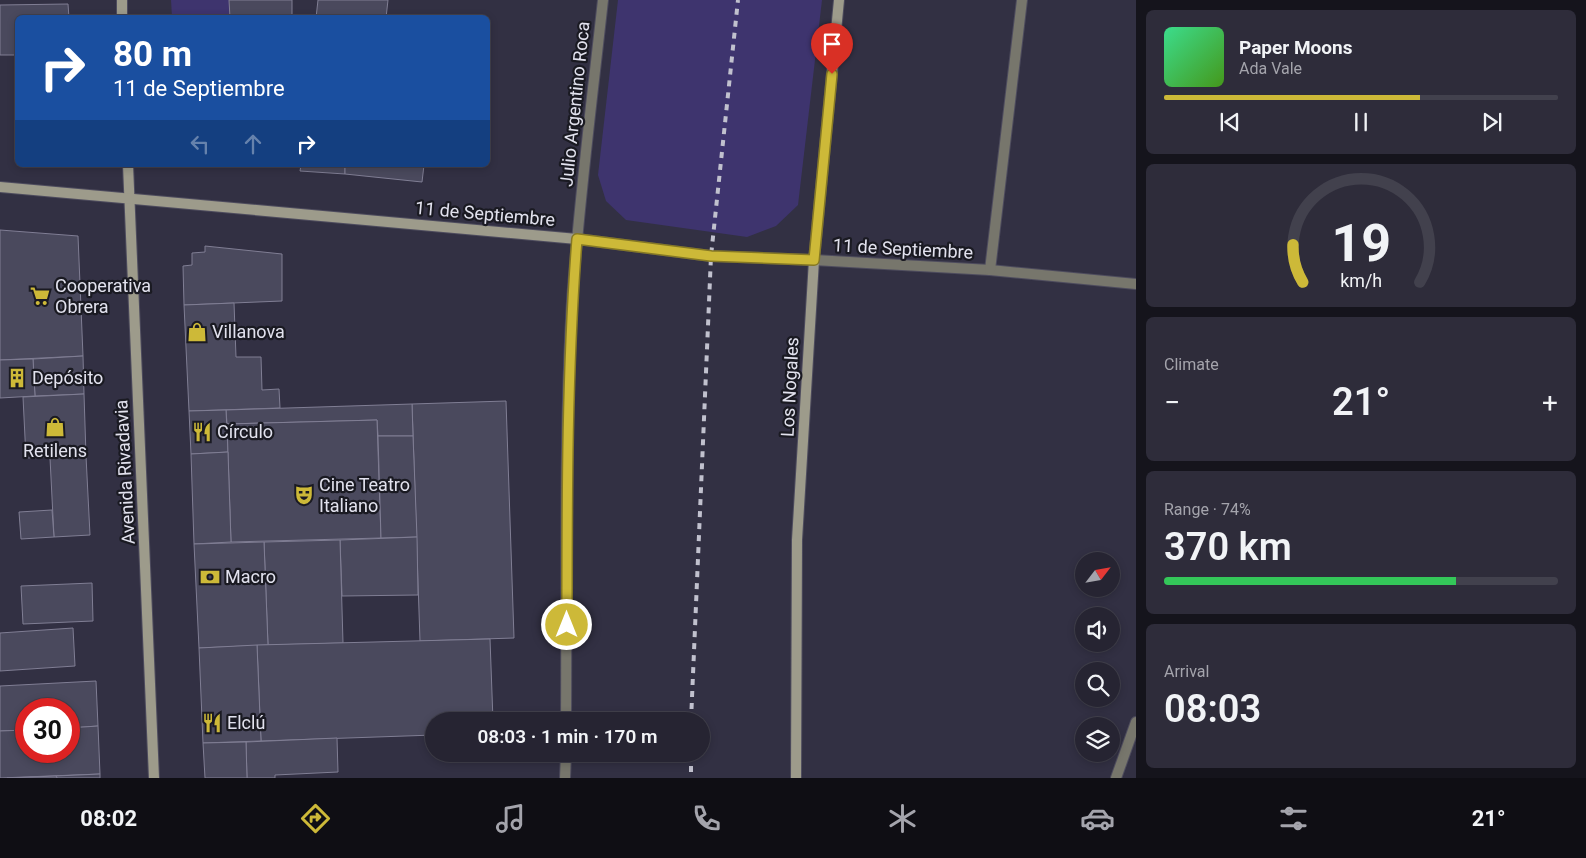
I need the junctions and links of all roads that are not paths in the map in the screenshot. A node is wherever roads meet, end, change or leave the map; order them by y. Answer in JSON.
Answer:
{"nodes":[{"id":1,"x":122,"y":0,"type":"edge"},
{"id":2,"x":603,"y":0,"type":"edge"},
{"id":3,"x":838,"y":0,"type":"edge"},
{"id":4,"x":1022,"y":0,"type":"edge"},
{"id":5,"x":122,"y":15,"type":"edge"},
{"id":6,"x":128,"y":167,"type":"edge"},
{"id":7,"x":0,"y":187,"type":"edge"},
{"id":8,"x":130,"y":198,"type":"junction"},
{"id":9,"x":577,"y":239,"type":"junction"},
{"id":10,"x":814,"y":260,"type":"junction"},
{"id":11,"x":990,"y":270,"type":"junction"},
{"id":12,"x":1136,"y":284,"type":"edge"},
{"id":13,"x":566,"y":712,"type":"edge"},
{"id":14,"x":1136,"y":722,"type":"edge"},
{"id":15,"x":566,"y":762,"type":"edge"},
{"id":16,"x":154,"y":778,"type":"edge"},
{"id":17,"x":565,"y":778,"type":"edge"},
{"id":18,"x":796,"y":778,"type":"edge"},
{"id":19,"x":1116,"y":778,"type":"edge"}],
"edges":[{"from":1,"to":5,"type":"street"},
{"from":2,"to":9,"type":"street","name":"Julio Argentino Roca"},
{"from":3,"to":10,"type":"street","name":"Los Nogales"},
{"from":4,"to":11,"type":"street"},
{"from":6,"to":8,"type":"street","name":"Avenida Rivadavia"},
{"from":7,"to":8,"type":"street","name":"11 de Septiembre"},
{"from":8,"to":9,"type":"street","name":"11 de Septiembre"},
{"from":8,"to":16,"type":"street","name":"Avenida Rivadavia"},
{"from":9,"to":10,"type":"street","name":"11 de Septiembre"},
{"from":9,"to":13,"type":"street","name":"Julio Argentino Roca"},
{"from":10,"to":11,"type":"street","name":"11 de Septiembre"},
{"from":10,"to":18,"type":"street","name":"Los Nogales"},
{"from":11,"to":12,"type":"street","name":"11 de Septiembre"},
{"from":14,"to":19,"type":"street"},
{"from":15,"to":17,"type":"street"}]}
